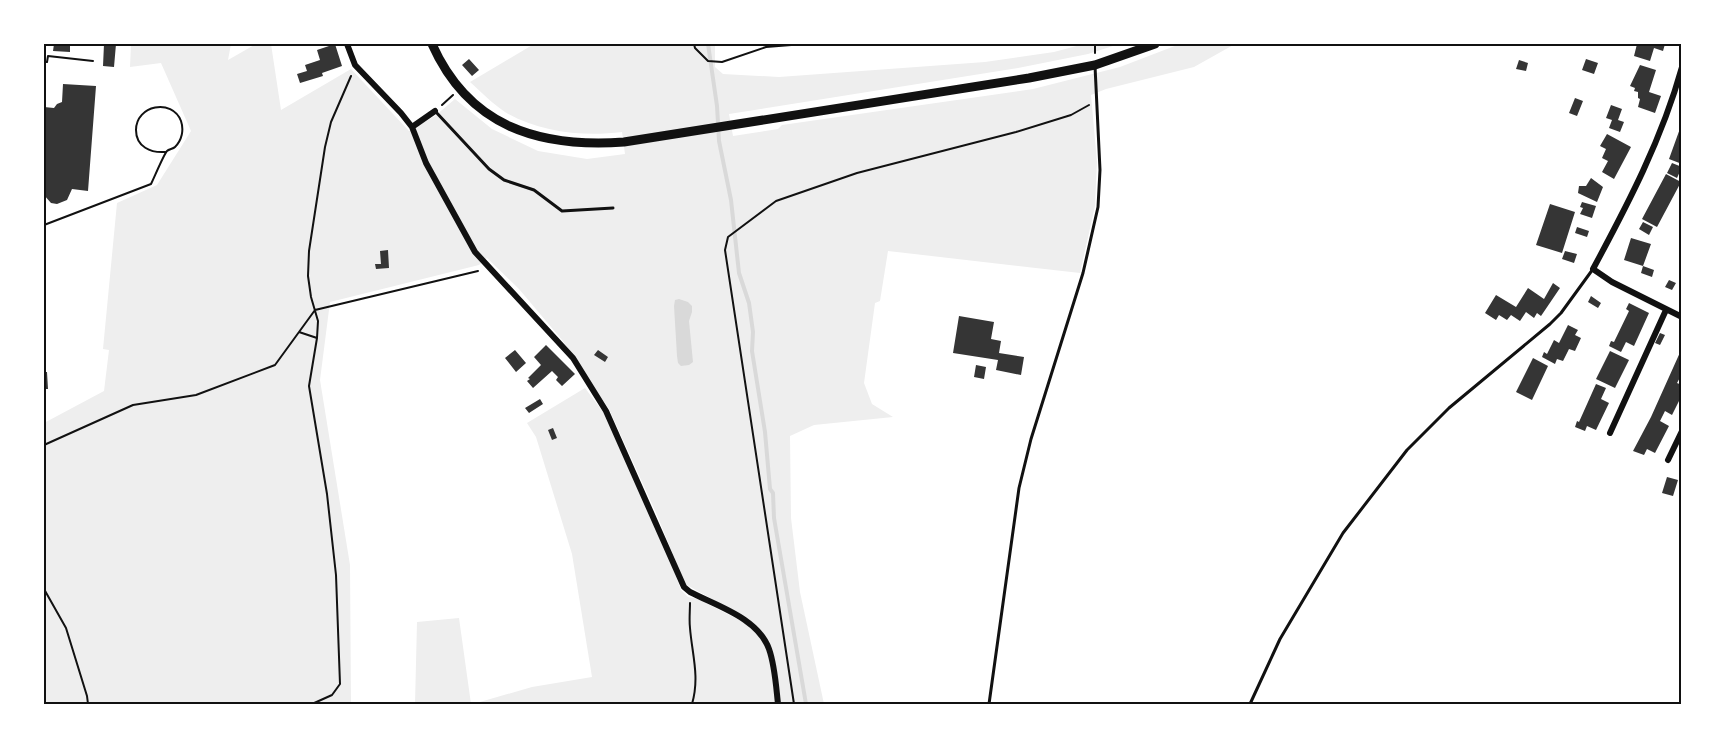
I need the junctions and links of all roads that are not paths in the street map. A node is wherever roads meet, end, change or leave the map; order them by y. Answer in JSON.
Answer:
{"nodes":[{"id":1,"x":347,"y":44,"type":"edge"},
{"id":2,"x":432,"y":44,"type":"edge"},
{"id":3,"x":1155,"y":44,"type":"edge"},
{"id":4,"x":1095,"y":65,"type":"junction"},
{"id":5,"x":1682,"y":67,"type":"edge"},
{"id":6,"x":435,"y":111,"type":"joint"},
{"id":7,"x":412,"y":127,"type":"junction"},
{"id":8,"x":613,"y":208,"type":"dead end"},
{"id":9,"x":1593,"y":269,"type":"junction"},
{"id":10,"x":1666,"y":310,"type":"junction"},
{"id":11,"x":1682,"y":317,"type":"edge"},
{"id":12,"x":1682,"y":430,"type":"edge"},
{"id":13,"x":1610,"y":433,"type":"dead end"},
{"id":14,"x":1668,"y":460,"type":"dead end"},
{"id":15,"x":778,"y":705,"type":"edge"},
{"id":16,"x":989,"y":705,"type":"edge"},
{"id":17,"x":1250,"y":705,"type":"edge"}],
"edges":[{"from":1,"to":7,"type":"street"},
{"from":2,"to":4,"type":"main road"},
{"from":3,"to":4,"type":"main road"},
{"from":4,"to":16,"type":"lane"},
{"from":5,"to":9,"type":"street"},
{"from":6,"to":7,"type":"street"},
{"from":6,"to":8,"type":"lane"},
{"from":7,"to":15,"type":"street"},
{"from":9,"to":10,"type":"street"},
{"from":9,"to":17,"type":"lane"},
{"from":10,"to":11,"type":"street"},
{"from":10,"to":13,"type":"street"},
{"from":12,"to":14,"type":"street"}]}
